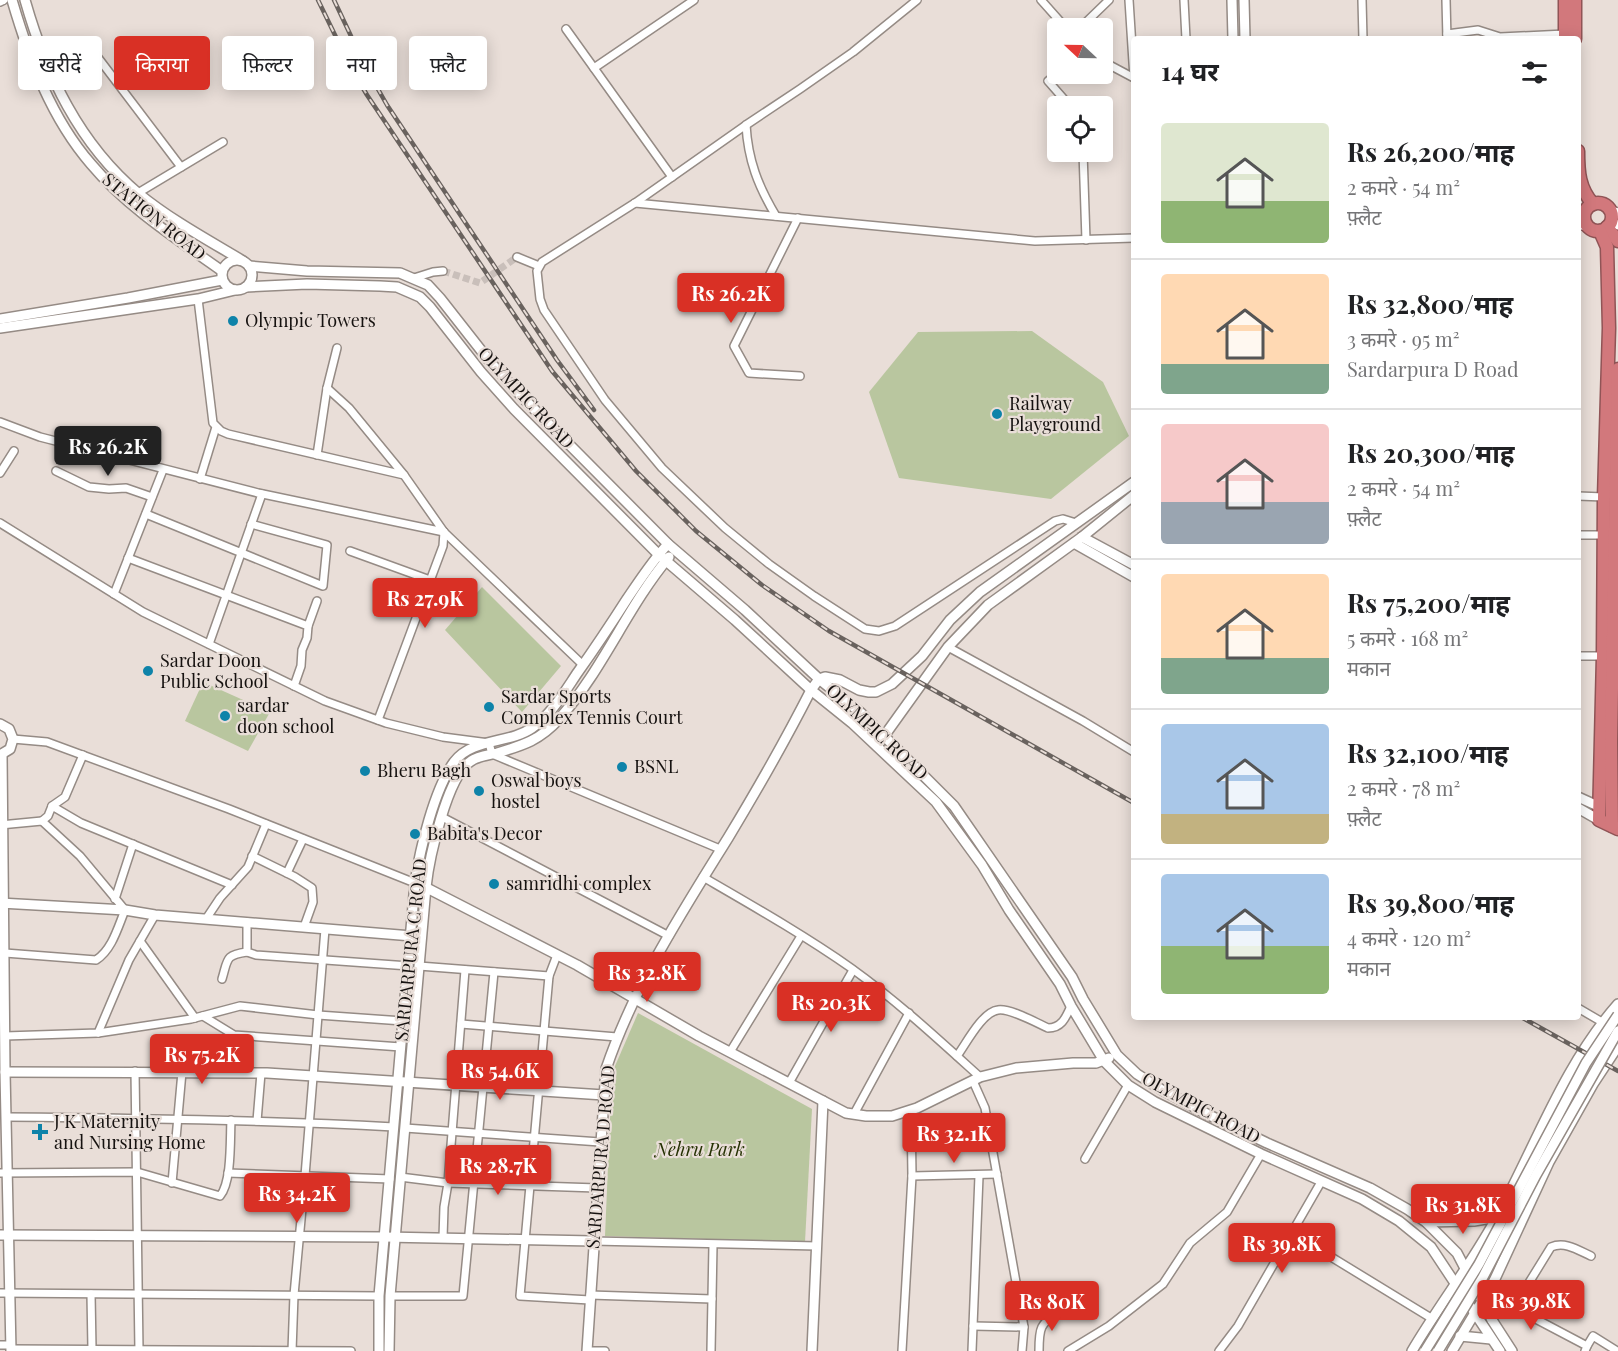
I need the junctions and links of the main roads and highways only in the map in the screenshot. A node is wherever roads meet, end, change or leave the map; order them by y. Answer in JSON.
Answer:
{"nodes":[{"id":1,"x":1565,"y":0,"type":"edge"},
{"id":2,"x":1575,"y":0,"type":"edge"},
{"id":3,"x":1568,"y":36,"type":"edge"},
{"id":4,"x":1568,"y":36,"type":"edge"},
{"id":5,"x":1581,"y":184,"type":"edge"},
{"id":6,"x":1583,"y":214,"type":"edge"},
{"id":7,"x":1611,"y":222,"type":"edge"},
{"id":8,"x":1618,"y":241,"type":"edge"},
{"id":9,"x":1618,"y":369,"type":"edge"},
{"id":10,"x":1609,"y":535,"type":"junction"},
{"id":11,"x":1615,"y":725,"type":"edge"},
{"id":12,"x":1612,"y":818,"type":"edge"},
{"id":13,"x":1599,"y":820,"type":"road end"}],
"edges":[{"from":1,"to":3,"type":"highway"},
{"from":2,"to":4,"type":"highway"},
{"from":5,"to":6,"type":"highway"},
{"from":6,"to":7,"type":"highway"},
{"from":6,"to":7,"type":"highway"},
{"from":7,"to":8,"type":"highway"},
{"from":7,"to":10,"type":"highway"},
{"from":9,"to":10,"type":"highway"},
{"from":10,"to":11,"type":"highway"},
{"from":10,"to":12,"type":"highway"},
{"from":11,"to":12,"type":"highway"},
{"from":12,"to":13,"type":"highway"}]}
